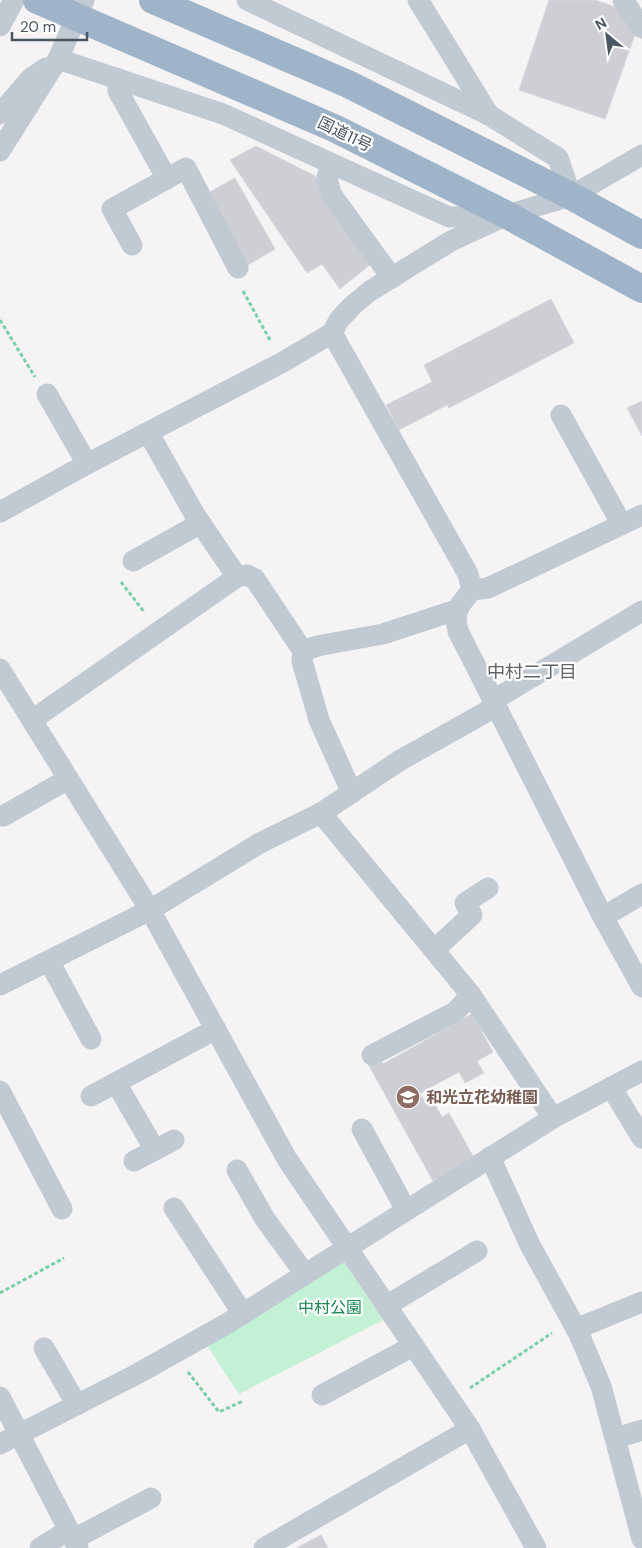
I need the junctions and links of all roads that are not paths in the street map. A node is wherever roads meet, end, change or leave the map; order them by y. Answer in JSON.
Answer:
{"nodes":[{"id":1,"x":14,"y":0,"type":"edge"},
{"id":2,"x":37,"y":0,"type":"edge"},
{"id":3,"x":153,"y":0,"type":"edge"},
{"id":4,"x":246,"y":0,"type":"edge"},
{"id":5,"x":418,"y":0,"type":"edge"},
{"id":6,"x":623,"y":0,"type":"edge"},
{"id":7,"x":78,"y":7,"type":"edge"},
{"id":8,"x":0,"y":26,"type":"edge"},
{"id":9,"x":642,"y":28,"type":"edge"},
{"id":10,"x":58,"y":59,"type":"junction"},
{"id":11,"x":119,"y":79,"type":"junction"},
{"id":12,"x":0,"y":114,"type":"edge"},
{"id":13,"x":489,"y":115,"type":"junction"},
{"id":14,"x":0,"y":151,"type":"edge"},
{"id":15,"x":642,"y":155,"type":"edge"},
{"id":16,"x":331,"y":164,"type":"junction"},
{"id":17,"x":167,"y":179,"type":"junction"},
{"id":18,"x":571,"y":196,"type":"junction"},
{"id":19,"x":507,"y":215,"type":"junction"},
{"id":20,"x":642,"y":235,"type":"edge"},
{"id":21,"x":132,"y":245,"type":"dead end"},
{"id":22,"x":238,"y":268,"type":"road end"},
{"id":23,"x":392,"y":278,"type":"junction"},
{"id":24,"x":642,"y":289,"type":"edge"},
{"id":25,"x":332,"y":333,"type":"junction"},
{"id":26,"x":47,"y":394,"type":"road end"},
{"id":27,"x":561,"y":415,"type":"dead end"},
{"id":28,"x":149,"y":434,"type":"junction"},
{"id":29,"x":87,"y":464,"type":"junction"},
{"id":30,"x":0,"y":512,"type":"edge"},
{"id":31,"x":642,"y":515,"type":"edge"},
{"id":32,"x":201,"y":523,"type":"junction"},
{"id":33,"x":621,"y":523,"type":"junction"},
{"id":34,"x":133,"y":561,"type":"road end"},
{"id":35,"x":237,"y":577,"type":"junction"},
{"id":36,"x":472,"y":590,"type":"junction"},
{"id":37,"x":456,"y":610,"type":"junction"},
{"id":38,"x":642,"y":611,"type":"edge"},
{"id":39,"x":303,"y":651,"type":"junction"},
{"id":40,"x":0,"y":669,"type":"edge"},
{"id":41,"x":494,"y":704,"type":"junction"},
{"id":42,"x":32,"y":720,"type":"junction"},
{"id":43,"x":68,"y":779,"type":"junction"},
{"id":44,"x":352,"y":793,"type":"junction"},
{"id":45,"x":321,"y":813,"type":"junction"},
{"id":46,"x":3,"y":816,"type":"dead end"},
{"id":47,"x":488,"y":888,"type":"dead end"},
{"id":48,"x":642,"y":894,"type":"edge"},
{"id":49,"x":150,"y":910,"type":"junction"},
{"id":50,"x":603,"y":917,"type":"junction"},
{"id":51,"x":434,"y":950,"type":"junction"},
{"id":52,"x":49,"y":961,"type":"junction"},
{"id":53,"x":0,"y":985,"type":"edge"},
{"id":54,"x":642,"y":987,"type":"edge"},
{"id":55,"x":471,"y":995,"type":"junction"},
{"id":56,"x":216,"y":1029,"type":"junction"},
{"id":57,"x":91,"y":1039,"type":"dead end"},
{"id":58,"x":372,"y":1055,"type":"dead end"},
{"id":59,"x":642,"y":1071,"type":"edge"},
{"id":60,"x":116,"y":1083,"type":"junction"},
{"id":61,"x":612,"y":1087,"type":"junction"},
{"id":62,"x":0,"y":1091,"type":"edge"},
{"id":63,"x":91,"y":1096,"type":"dead end"},
{"id":64,"x":552,"y":1118,"type":"junction"},
{"id":65,"x":362,"y":1129,"type":"dead end"},
{"id":66,"x":642,"y":1138,"type":"edge"},
{"id":67,"x":174,"y":1140,"type":"dead end"},
{"id":68,"x":155,"y":1150,"type":"junction"},
{"id":69,"x":490,"y":1157,"type":"junction"},
{"id":70,"x":134,"y":1161,"type":"dead end"},
{"id":71,"x":237,"y":1170,"type":"dead end"},
{"id":72,"x":174,"y":1208,"type":"dead end"},
{"id":73,"x":62,"y":1209,"type":"dead end"},
{"id":74,"x":406,"y":1210,"type":"junction"},
{"id":75,"x":346,"y":1247,"type":"junction"},
{"id":76,"x":477,"y":1251,"type":"dead end"},
{"id":77,"x":305,"y":1274,"type":"junction"},
{"id":78,"x":642,"y":1302,"type":"edge"},
{"id":79,"x":386,"y":1306,"type":"junction"},
{"id":80,"x":243,"y":1314,"type":"junction"},
{"id":81,"x":574,"y":1324,"type":"junction"},
{"id":82,"x":413,"y":1346,"type":"junction"},
{"id":83,"x":44,"y":1348,"type":"dead end"},
{"id":84,"x":322,"y":1395,"type":"dead end"},
{"id":85,"x":0,"y":1397,"type":"edge"},
{"id":86,"x":77,"y":1405,"type":"junction"},
{"id":87,"x":470,"y":1429,"type":"junction"},
{"id":88,"x":642,"y":1430,"type":"edge"},
{"id":89,"x":20,"y":1434,"type":"junction"},
{"id":90,"x":616,"y":1438,"type":"junction"},
{"id":91,"x":0,"y":1444,"type":"edge"},
{"id":92,"x":152,"y":1498,"type":"dead end"},
{"id":93,"x":74,"y":1539,"type":"edge"},
{"id":94,"x":642,"y":1539,"type":"edge"},
{"id":95,"x":531,"y":1547,"type":"edge"},
{"id":96,"x":40,"y":1548,"type":"edge"},
{"id":97,"x":264,"y":1548,"type":"edge"}],
"edges":[{"from":1,"to":8,"type":"street"},
{"from":2,"to":7,"type":"highway","name":"国道11号"},
{"from":3,"to":18,"type":"highway"},
{"from":4,"to":13,"type":"street"},
{"from":5,"to":13,"type":"street"},
{"from":6,"to":9,"type":"street"},
{"from":7,"to":10,"type":"street"},
{"from":7,"to":19,"type":"highway","name":"国道11号"},
{"from":10,"to":11,"type":"street"},
{"from":10,"to":12,"type":"street"},
{"from":10,"to":14,"type":"street"},
{"from":11,"to":16,"type":"street"},
{"from":11,"to":17,"type":"street"},
{"from":13,"to":18,"type":"street"},
{"from":15,"to":18,"type":"street"},
{"from":16,"to":19,"type":"street"},
{"from":16,"to":23,"type":"street"},
{"from":17,"to":21,"type":"street"},
{"from":17,"to":22,"type":"street"},
{"from":18,"to":19,"type":"street"},
{"from":18,"to":20,"type":"highway"},
{"from":19,"to":23,"type":"street"},
{"from":19,"to":24,"type":"highway","name":"国道11号"},
{"from":23,"to":25,"type":"street"},
{"from":25,"to":28,"type":"street"},
{"from":25,"to":36,"type":"street"},
{"from":26,"to":29,"type":"street"},
{"from":27,"to":33,"type":"street"},
{"from":28,"to":29,"type":"street"},
{"from":28,"to":32,"type":"street"},
{"from":29,"to":30,"type":"street"},
{"from":31,"to":33,"type":"street"},
{"from":32,"to":34,"type":"street"},
{"from":32,"to":35,"type":"street"},
{"from":33,"to":36,"type":"street"},
{"from":35,"to":39,"type":"street"},
{"from":35,"to":42,"type":"street"},
{"from":36,"to":37,"type":"street"},
{"from":37,"to":39,"type":"street"},
{"from":37,"to":41,"type":"street"},
{"from":38,"to":41,"type":"street"},
{"from":39,"to":44,"type":"street"},
{"from":40,"to":42,"type":"street"},
{"from":41,"to":44,"type":"street"},
{"from":41,"to":50,"type":"street"},
{"from":42,"to":43,"type":"street"},
{"from":43,"to":46,"type":"street"},
{"from":43,"to":49,"type":"street"},
{"from":44,"to":45,"type":"street"},
{"from":45,"to":49,"type":"street"},
{"from":45,"to":51,"type":"street"},
{"from":47,"to":51,"type":"street"},
{"from":48,"to":50,"type":"street"},
{"from":49,"to":52,"type":"street"},
{"from":49,"to":56,"type":"street"},
{"from":50,"to":54,"type":"street"},
{"from":51,"to":55,"type":"street"},
{"from":52,"to":53,"type":"street"},
{"from":52,"to":57,"type":"street"},
{"from":55,"to":58,"type":"street"},
{"from":55,"to":64,"type":"street"},
{"from":56,"to":60,"type":"street"},
{"from":56,"to":75,"type":"street"},
{"from":59,"to":61,"type":"street"},
{"from":60,"to":63,"type":"street"},
{"from":60,"to":68,"type":"street"},
{"from":61,"to":64,"type":"street"},
{"from":61,"to":66,"type":"street"},
{"from":62,"to":73,"type":"street"},
{"from":64,"to":69,"type":"street"},
{"from":65,"to":74,"type":"street"},
{"from":67,"to":68,"type":"street"},
{"from":68,"to":70,"type":"street"},
{"from":69,"to":74,"type":"street"},
{"from":69,"to":81,"type":"street"},
{"from":71,"to":77,"type":"street"},
{"from":72,"to":80,"type":"street"},
{"from":74,"to":75,"type":"street"},
{"from":75,"to":77,"type":"street"},
{"from":75,"to":79,"type":"street"},
{"from":76,"to":79,"type":"street"},
{"from":77,"to":80,"type":"street"},
{"from":78,"to":81,"type":"street"},
{"from":79,"to":82,"type":"street"},
{"from":80,"to":86,"type":"street"},
{"from":81,"to":90,"type":"street"},
{"from":82,"to":84,"type":"street"},
{"from":82,"to":87,"type":"street"},
{"from":83,"to":86,"type":"street"},
{"from":85,"to":89,"type":"street"},
{"from":86,"to":89,"type":"street"},
{"from":87,"to":95,"type":"street"},
{"from":87,"to":97,"type":"street"},
{"from":88,"to":90,"type":"street"},
{"from":89,"to":91,"type":"street"},
{"from":89,"to":93,"type":"street"},
{"from":90,"to":94,"type":"street"},
{"from":92,"to":93,"type":"street"},
{"from":93,"to":96,"type":"street"}]}
